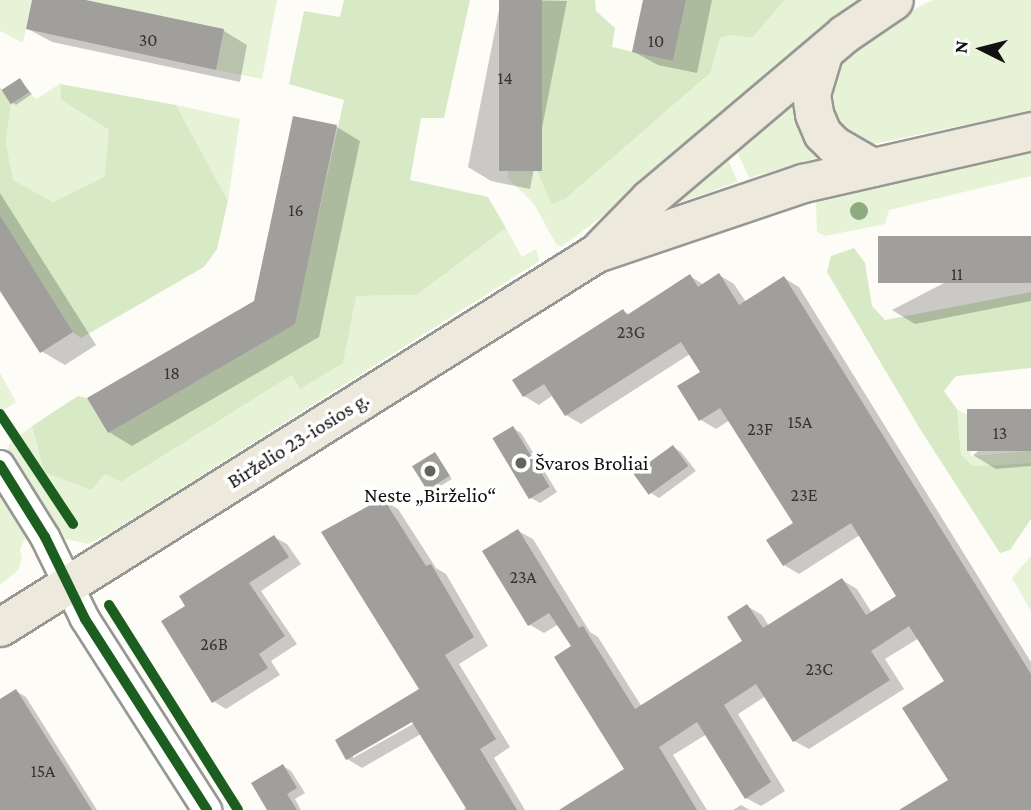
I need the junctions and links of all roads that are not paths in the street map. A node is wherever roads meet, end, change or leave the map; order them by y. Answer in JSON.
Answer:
{"nodes":[{"id":1,"x":894,"y":0,"type":"edge"},
{"id":2,"x":823,"y":54,"type":"junction"},
{"id":3,"x":1031,"y":131,"type":"edge"},
{"id":4,"x":872,"y":167,"type":"junction"},
{"id":5,"x":658,"y":214,"type":"junction"},
{"id":6,"x":0,"y":465,"type":"edge"},
{"id":7,"x":68,"y":585,"type":"junction"},
{"id":8,"x":0,"y":627,"type":"edge"},
{"id":9,"x":207,"y":810,"type":"edge"}],
"edges":[{"from":1,"to":2,"type":"main road","name":"Birželio 23-iosios g."},
{"from":2,"to":4,"type":"main road"},
{"from":2,"to":5,"type":"main road","name":"Birželio 23-iosios g."},
{"from":3,"to":4,"type":"main road","name":"Birželio 23-iosios g."},
{"from":4,"to":5,"type":"main road","name":"Birželio 23-iosios g."},
{"from":5,"to":7,"type":"main road","name":"Birželio 23-iosios g."},
{"from":6,"to":7,"type":"street"},
{"from":7,"to":8,"type":"main road","name":"Birželio 23-iosios g."},
{"from":7,"to":9,"type":"street"}]}
